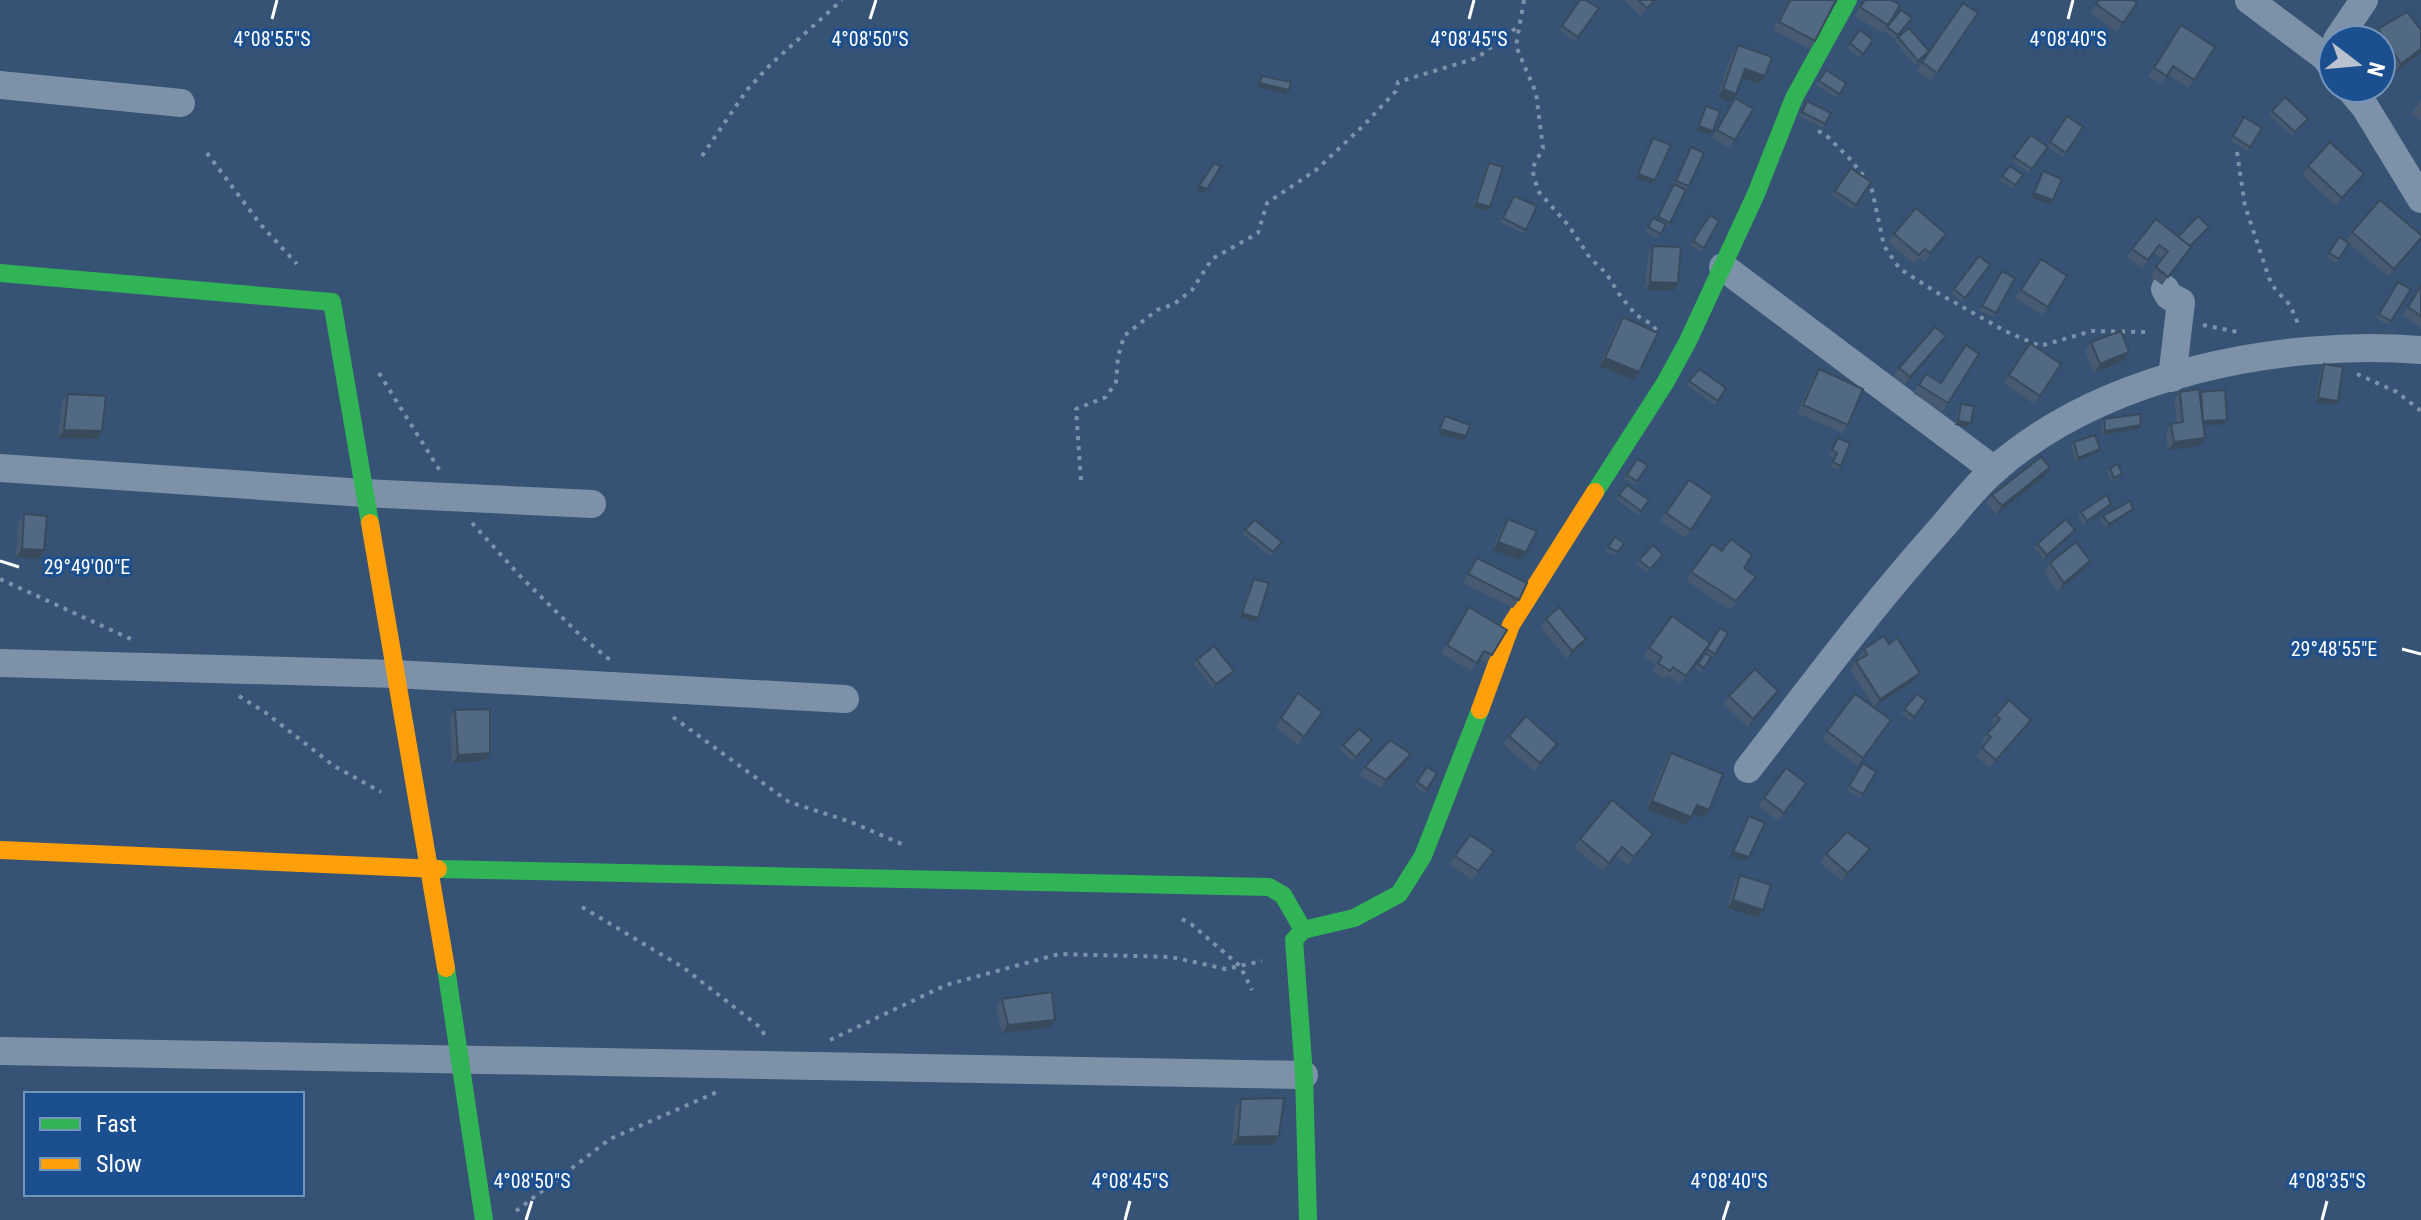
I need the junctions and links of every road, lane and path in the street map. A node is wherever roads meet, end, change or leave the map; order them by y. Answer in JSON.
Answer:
{"nodes":[{"id":1,"x":842,"y":0,"type":"edge"},
{"id":2,"x":1524,"y":0,"type":"edge"},
{"id":3,"x":1848,"y":0,"type":"edge"},
{"id":4,"x":2249,"y":0,"type":"edge"},
{"id":5,"x":2364,"y":0,"type":"edge"},
{"id":6,"x":2350,"y":24,"type":"edge"},
{"id":7,"x":1520,"y":25,"type":"junction"},
{"id":8,"x":2317,"y":43,"type":"edge"},
{"id":9,"x":0,"y":85,"type":"edge"},
{"id":10,"x":181,"y":103,"type":"dead end"},
{"id":11,"x":2362,"y":104,"type":"edge"},
{"id":12,"x":1787,"y":115,"type":"junction"},
{"id":13,"x":2237,"y":152,"type":"dead end"},
{"id":14,"x":207,"y":153,"type":"dead end"},
{"id":15,"x":702,"y":156,"type":"dead end"},
{"id":16,"x":2421,"y":199,"type":"edge"},
{"id":17,"x":1723,"y":267,"type":"junction"},
{"id":18,"x":301,"y":269,"type":"dead end"},
{"id":19,"x":0,"y":273,"type":"edge"},
{"id":20,"x":2165,"y":289,"type":"edge"},
{"id":21,"x":2181,"y":320,"type":"junction"},
{"id":22,"x":2240,"y":332,"type":"dead end"},
{"id":23,"x":1658,"y":334,"type":"edge"},
{"id":24,"x":2318,"y":349,"type":"junction"},
{"id":25,"x":2421,"y":350,"type":"edge"},
{"id":26,"x":371,"y":362,"type":"dead end"},
{"id":27,"x":2172,"y":378,"type":"junction"},
{"id":28,"x":2421,"y":411,"type":"edge"},
{"id":29,"x":0,"y":468,"type":"edge"},
{"id":30,"x":1994,"y":470,"type":"junction"},
{"id":31,"x":1081,"y":480,"type":"dead end"},
{"id":32,"x":364,"y":493,"type":"junction"},
{"id":33,"x":455,"y":497,"type":"junction"},
{"id":34,"x":592,"y":504,"type":"dead end"},
{"id":35,"x":614,"y":662,"type":"dead end"},
{"id":36,"x":0,"y":663,"type":"edge"},
{"id":37,"x":395,"y":674,"type":"junction"},
{"id":38,"x":646,"y":688,"type":"junction"},
{"id":39,"x":845,"y":699,"type":"dead end"},
{"id":40,"x":1748,"y":769,"type":"dead end"},
{"id":41,"x":906,"y":845,"type":"dead end"},
{"id":42,"x":0,"y":850,"type":"edge"},
{"id":43,"x":428,"y":869,"type":"junction"},
{"id":44,"x":1179,"y":918,"type":"dead end"},
{"id":45,"x":1303,"y":930,"type":"junction"},
{"id":46,"x":1252,"y":990,"type":"dead end"},
{"id":47,"x":0,"y":1051,"type":"edge"},
{"id":48,"x":461,"y":1058,"type":"junction"},
{"id":49,"x":1304,"y":1075,"type":"junction"},
{"id":50,"x":484,"y":1220,"type":"edge"},
{"id":51,"x":1308,"y":1220,"type":"edge"}],
"edges":[{"from":1,"to":15,"type":"path"},
{"from":2,"to":7,"type":"path"},
{"from":3,"to":12,"type":"street"},
{"from":4,"to":8,"type":"street"},
{"from":5,"to":6,"type":"street"},
{"from":7,"to":23,"type":"path"},
{"from":7,"to":31,"type":"path"},
{"from":9,"to":10,"type":"street"},
{"from":11,"to":16,"type":"street"},
{"from":12,"to":17,"type":"street"},
{"from":12,"to":21,"type":"path"},
{"from":13,"to":24,"type":"path"},
{"from":14,"to":18,"type":"path"},
{"from":17,"to":30,"type":"street"},
{"from":17,"to":45,"type":"street"},
{"from":19,"to":32,"type":"street"},
{"from":20,"to":21,"type":"street"},
{"from":21,"to":22,"type":"path"},
{"from":21,"to":27,"type":"street"},
{"from":24,"to":25,"type":"street"},
{"from":24,"to":27,"type":"street"},
{"from":24,"to":28,"type":"path"},
{"from":26,"to":33,"type":"path"},
{"from":27,"to":30,"type":"street"},
{"from":29,"to":32,"type":"street"},
{"from":30,"to":40,"type":"street"},
{"from":32,"to":33,"type":"street"},
{"from":32,"to":37,"type":"street"},
{"from":33,"to":34,"type":"street"},
{"from":33,"to":35,"type":"path"},
{"from":36,"to":37,"type":"street"},
{"from":37,"to":38,"type":"street"},
{"from":37,"to":43,"type":"street"},
{"from":38,"to":39,"type":"street"},
{"from":38,"to":41,"type":"path"},
{"from":42,"to":43,"type":"street"},
{"from":43,"to":45,"type":"street"},
{"from":43,"to":48,"type":"street"},
{"from":44,"to":46,"type":"path"},
{"from":45,"to":49,"type":"street"},
{"from":47,"to":48,"type":"street"},
{"from":48,"to":49,"type":"street"},
{"from":48,"to":50,"type":"street"},
{"from":49,"to":51,"type":"street"}]}
